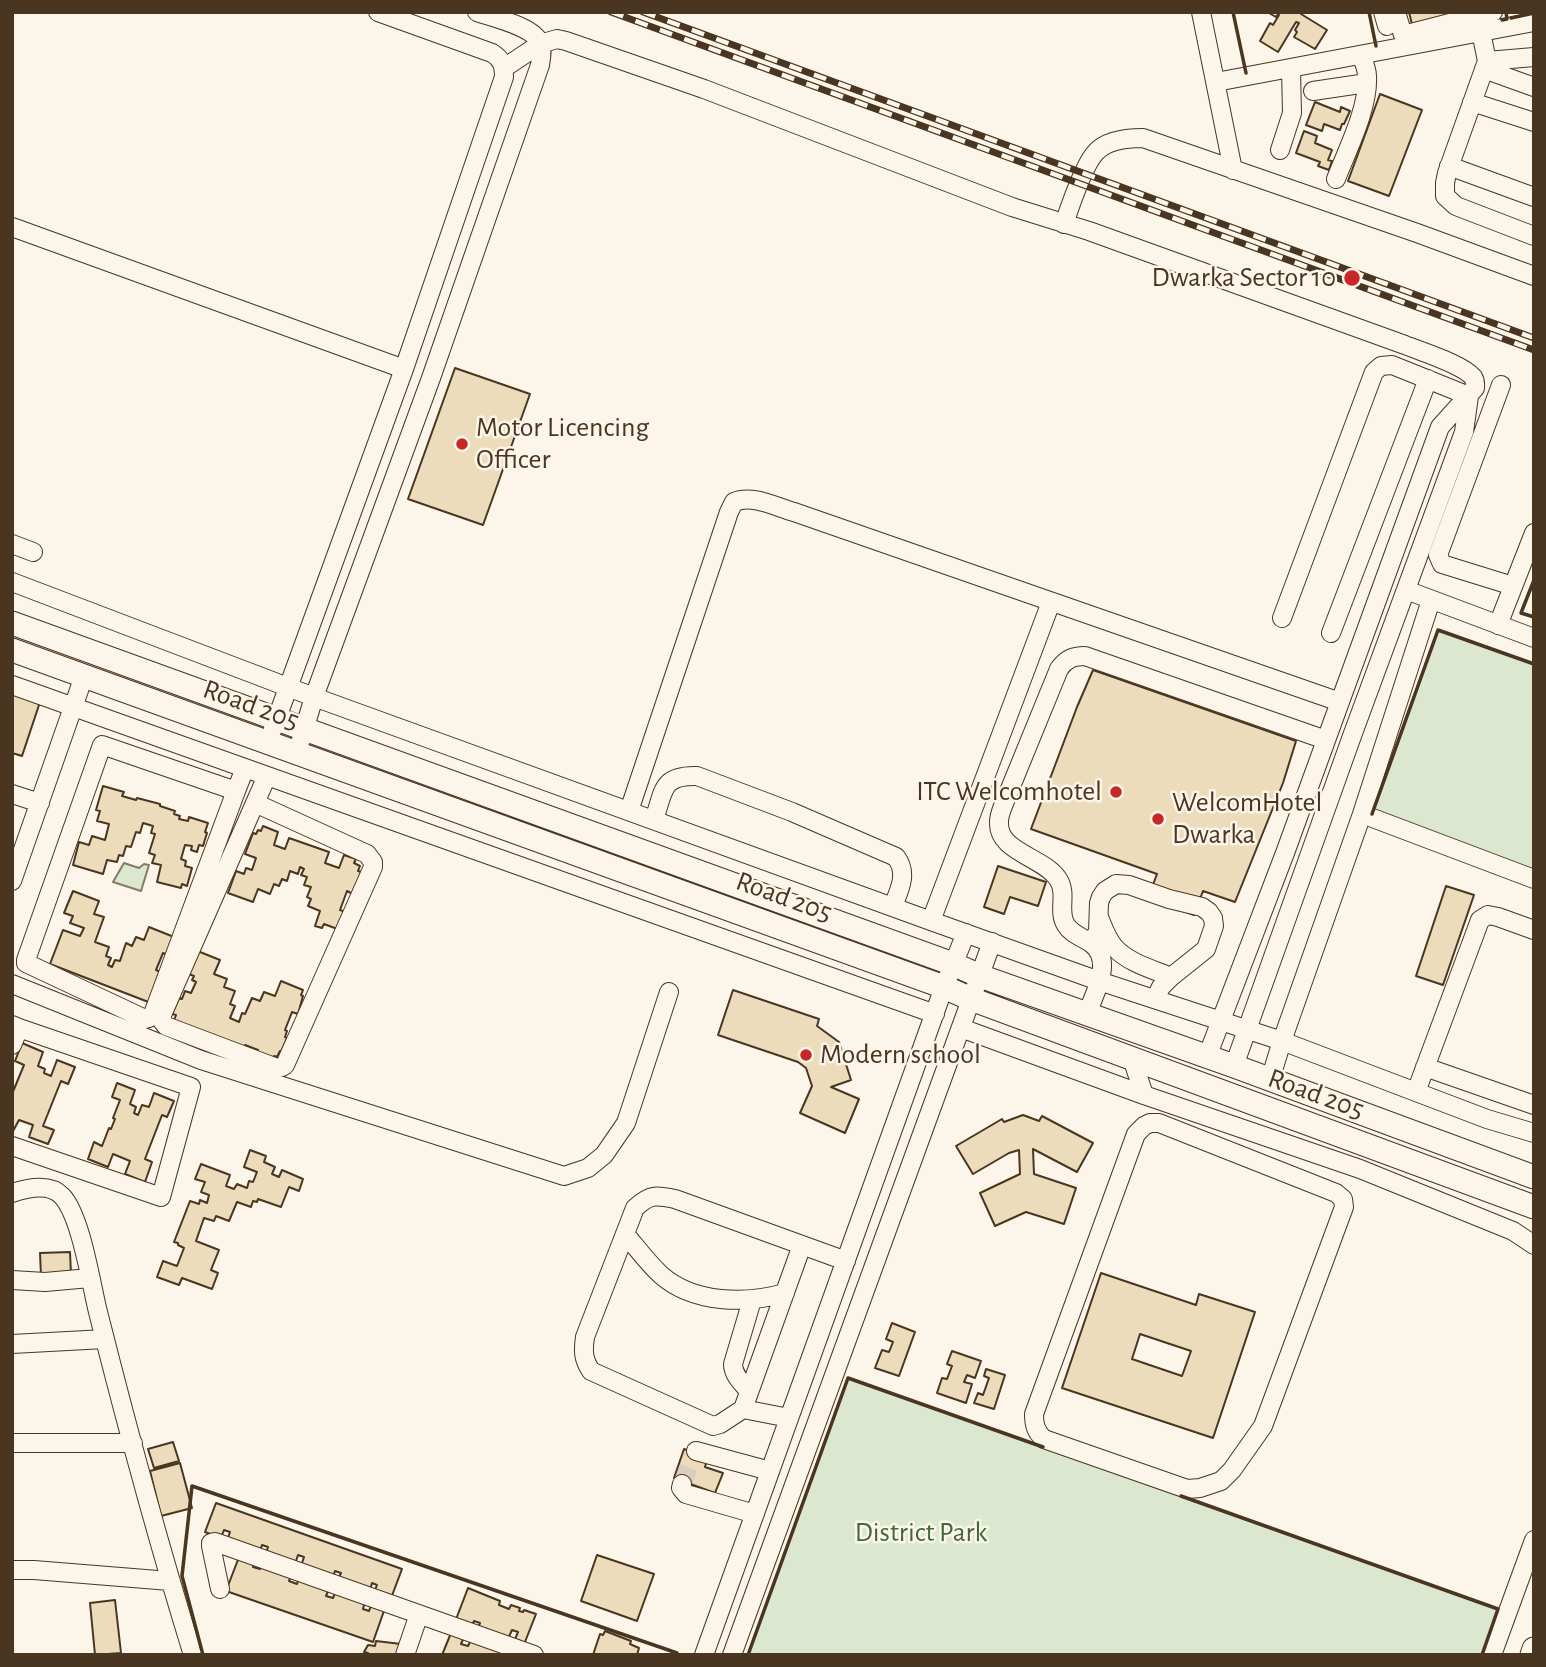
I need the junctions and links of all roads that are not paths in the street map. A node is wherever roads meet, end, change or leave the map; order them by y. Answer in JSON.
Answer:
{"nodes":[{"id":1,"x":378,"y":12,"type":"edge"},
{"id":2,"x":477,"y":12,"type":"edge"},
{"id":3,"x":1201,"y":12,"type":"edge"},
{"id":4,"x":1493,"y":12,"type":"edge"},
{"id":5,"x":1389,"y":17,"type":"edge"},
{"id":6,"x":1534,"y":22,"type":"edge"},
{"id":7,"x":540,"y":44,"type":"junction"},
{"id":8,"x":1484,"y":52,"type":"junction"},
{"id":9,"x":1362,"y":55,"type":"junction"},
{"id":10,"x":1534,"y":57,"type":"edge"},
{"id":11,"x":504,"y":68,"type":"junction"},
{"id":12,"x":1291,"y":69,"type":"junction"},
{"id":13,"x":1216,"y":82,"type":"junction"},
{"id":14,"x":1367,"y":83,"type":"junction"},
{"id":15,"x":1534,"y":87,"type":"edge"},
{"id":16,"x":1313,"y":91,"type":"dead end"},
{"id":17,"x":1472,"y":102,"type":"junction"},
{"id":18,"x":1534,"y":122,"type":"edge"},
{"id":19,"x":1280,"y":150,"type":"dead end"},
{"id":20,"x":1449,"y":166,"type":"junction"},
{"id":21,"x":1233,"y":170,"type":"junction"},
{"id":22,"x":1336,"y":179,"type":"dead end"},
{"id":23,"x":1534,"y":197,"type":"edge"},
{"id":24,"x":1064,"y":224,"type":"junction"},
{"id":25,"x":12,"y":227,"type":"edge"},
{"id":26,"x":1532,"y":229,"type":"edge"},
{"id":27,"x":1534,"y":276,"type":"edge"},
{"id":28,"x":404,"y":369,"type":"junction"},
{"id":29,"x":1428,"y":379,"type":"junction"},
{"id":30,"x":1501,"y":385,"type":"dead end"},
{"id":31,"x":1469,"y":396,"type":"junction"},
{"id":32,"x":1534,"y":533,"type":"edge"},
{"id":33,"x":12,"y":544,"type":"edge"},
{"id":34,"x":33,"y":552,"type":"dead end"},
{"id":35,"x":12,"y":582,"type":"edge"},
{"id":36,"x":1513,"y":586,"type":"junction"},
{"id":37,"x":1406,"y":590,"type":"junction"},
{"id":38,"x":1431,"y":600,"type":"junction"},
{"id":39,"x":1051,"y":601,"type":"junction"},
{"id":40,"x":1282,"y":618,"type":"dead end"},
{"id":41,"x":12,"y":623,"type":"edge"},
{"id":42,"x":1498,"y":625,"type":"junction"},
{"id":43,"x":1331,"y":633,"type":"dead end"},
{"id":44,"x":1534,"y":638,"type":"edge"},
{"id":45,"x":12,"y":650,"type":"edge"},
{"id":46,"x":84,"y":676,"type":"junction"},
{"id":47,"x":12,"y":685,"type":"edge"},
{"id":48,"x":289,"y":687,"type":"junction"},
{"id":49,"x":314,"y":697,"type":"junction"},
{"id":50,"x":1340,"y":702,"type":"junction"},
{"id":51,"x":73,"y":707,"type":"junction"},
{"id":52,"x":277,"y":719,"type":"junction"},
{"id":53,"x":305,"y":729,"type":"junction"},
{"id":54,"x":1326,"y":740,"type":"junction"},
{"id":55,"x":268,"y":742,"type":"junction"},
{"id":56,"x":296,"y":753,"type":"junction"},
{"id":57,"x":245,"y":768,"type":"junction"},
{"id":58,"x":267,"y":776,"type":"junction"},
{"id":59,"x":236,"y":791,"type":"junction"},
{"id":60,"x":12,"y":794,"type":"edge"},
{"id":61,"x":40,"y":803,"type":"junction"},
{"id":62,"x":255,"y":803,"type":"junction"},
{"id":63,"x":629,"y":811,"type":"junction"},
{"id":64,"x":1362,"y":814,"type":"junction"},
{"id":65,"x":654,"y":820,"type":"junction"},
{"id":66,"x":1534,"y":879,"type":"edge"},
{"id":67,"x":12,"y":881,"type":"edge"},
{"id":68,"x":893,"y":906,"type":"junction"},
{"id":69,"x":1099,"y":916,"type":"junction"},
{"id":70,"x":931,"y":921,"type":"junction"},
{"id":71,"x":1534,"y":930,"type":"edge"},
{"id":72,"x":966,"y":933,"type":"junction"},
{"id":73,"x":992,"y":942,"type":"junction"},
{"id":74,"x":1092,"y":943,"type":"junction"},
{"id":75,"x":953,"y":964,"type":"junction"},
{"id":76,"x":980,"y":975,"type":"junction"},
{"id":77,"x":1171,"y":977,"type":"junction"},
{"id":78,"x":1099,"y":981,"type":"junction"},
{"id":79,"x":12,"y":984,"type":"edge"},
{"id":80,"x":944,"y":987,"type":"junction"},
{"id":81,"x":669,"y":992,"type":"dead end"},
{"id":82,"x":971,"y":999,"type":"junction"},
{"id":83,"x":1156,"y":999,"type":"junction"},
{"id":84,"x":935,"y":1014,"type":"junction"},
{"id":85,"x":1087,"y":1014,"type":"junction"},
{"id":86,"x":1220,"y":1022,"type":"junction"},
{"id":87,"x":15,"y":1026,"type":"edge"},
{"id":88,"x":961,"y":1028,"type":"junction"},
{"id":89,"x":1247,"y":1029,"type":"junction"},
{"id":90,"x":1282,"y":1041,"type":"junction"},
{"id":91,"x":12,"y":1045,"type":"edge"},
{"id":92,"x":1207,"y":1057,"type":"junction"},
{"id":93,"x":1132,"y":1058,"type":"junction"},
{"id":94,"x":1234,"y":1066,"type":"junction"},
{"id":95,"x":1425,"y":1067,"type":"junction"},
{"id":96,"x":1270,"y":1080,"type":"junction"},
{"id":97,"x":1416,"y":1092,"type":"junction"},
{"id":98,"x":1144,"y":1095,"type":"junction"},
{"id":99,"x":1534,"y":1105,"type":"edge"},
{"id":100,"x":1534,"y":1133,"type":"edge"},
{"id":101,"x":1136,"y":1134,"type":"joint"},
{"id":102,"x":12,"y":1146,"type":"edge"},
{"id":103,"x":1534,"y":1177,"type":"edge"},
{"id":104,"x":12,"y":1193,"type":"edge"},
{"id":105,"x":1529,"y":1207,"type":"edge"},
{"id":106,"x":625,"y":1234,"type":"junction"},
{"id":107,"x":802,"y":1245,"type":"junction"},
{"id":108,"x":1534,"y":1245,"type":"edge"},
{"id":109,"x":846,"y":1261,"type":"junction"},
{"id":110,"x":90,"y":1278,"type":"junction"},
{"id":111,"x":12,"y":1280,"type":"edge"},
{"id":112,"x":785,"y":1293,"type":"junction"},
{"id":113,"x":752,"y":1300,"type":"junction"},
{"id":114,"x":105,"y":1339,"type":"junction"},
{"id":115,"x":12,"y":1344,"type":"edge"},
{"id":116,"x":746,"y":1400,"type":"junction"},
{"id":117,"x":789,"y":1418,"type":"junction"},
{"id":118,"x":12,"y":1443,"type":"edge"},
{"id":119,"x":133,"y":1443,"type":"junction"},
{"id":120,"x":695,"y":1451,"type":"dead end"},
{"id":121,"x":770,"y":1471,"type":"junction"},
{"id":122,"x":682,"y":1484,"type":"dead end"},
{"id":123,"x":754,"y":1514,"type":"junction"},
{"id":124,"x":1534,"y":1540,"type":"edge"},
{"id":125,"x":12,"y":1570,"type":"edge"},
{"id":126,"x":170,"y":1581,"type":"junction"},
{"id":127,"x":220,"y":1589,"type":"dead end"},
{"id":128,"x":419,"y":1614,"type":"junction"},
{"id":129,"x":1534,"y":1649,"type":"edge"},
{"id":130,"x":193,"y":1655,"type":"edge"},
{"id":131,"x":405,"y":1655,"type":"edge"},
{"id":132,"x":534,"y":1655,"type":"edge"},
{"id":133,"x":704,"y":1655,"type":"edge"},
{"id":134,"x":732,"y":1655,"type":"edge"},
{"id":135,"x":1492,"y":1655,"type":"edge"},
{"id":136,"x":1532,"y":1655,"type":"edge"}],
"edges":[{"from":1,"to":11,"type":"street"},
{"from":2,"to":7,"type":"street"},
{"from":3,"to":13,"type":"street"},
{"from":4,"to":5,"type":"street"},
{"from":6,"to":8,"type":"street"},
{"from":7,"to":11,"type":"street"},
{"from":7,"to":24,"type":"street"},
{"from":7,"to":49,"type":"street"},
{"from":8,"to":9,"type":"street"},
{"from":8,"to":10,"type":"street"},
{"from":8,"to":15,"type":"street"},
{"from":8,"to":17,"type":"street"},
{"from":9,"to":12,"type":"street"},
{"from":9,"to":14,"type":"street"},
{"from":11,"to":28,"type":"street"},
{"from":12,"to":13,"type":"street"},
{"from":12,"to":19,"type":"street"},
{"from":13,"to":21,"type":"street"},
{"from":14,"to":16,"type":"street"},
{"from":14,"to":22,"type":"street"},
{"from":17,"to":18,"type":"street"},
{"from":17,"to":20,"type":"street"},
{"from":20,"to":23,"type":"street"},
{"from":20,"to":26,"type":"street"},
{"from":21,"to":24,"type":"street"},
{"from":21,"to":27,"type":"street"},
{"from":24,"to":31,"type":"street"},
{"from":25,"to":28,"type":"street"},
{"from":28,"to":48,"type":"street"},
{"from":29,"to":31,"type":"street"},
{"from":29,"to":40,"type":"street"},
{"from":29,"to":43,"type":"street"},
{"from":30,"to":36,"type":"street"},
{"from":31,"to":37,"type":"street"},
{"from":31,"to":50,"type":"street"},
{"from":32,"to":36,"type":"street"},
{"from":33,"to":34,"type":"street"},
{"from":35,"to":48,"type":"street"},
{"from":36,"to":42,"type":"street"},
{"from":37,"to":38,"type":"street"},
{"from":37,"to":89,"type":"street"},
{"from":38,"to":42,"type":"street"},
{"from":38,"to":64,"type":"street"},
{"from":39,"to":50,"type":"street"},
{"from":39,"to":63,"type":"street"},
{"from":39,"to":70,"type":"street"},
{"from":41,"to":52,"type":"main road","name":"Road 205"},
{"from":42,"to":44,"type":"street"},
{"from":45,"to":46,"type":"main road","name":"Road 205"},
{"from":46,"to":51,"type":"street"},
{"from":46,"to":55,"type":"main road","name":"Road 205"},
{"from":47,"to":51,"type":"street"},
{"from":48,"to":49,"type":"street"},
{"from":48,"to":52,"type":"street"},
{"from":49,"to":53,"type":"street"},
{"from":49,"to":63,"type":"street"},
{"from":50,"to":54,"type":"street"},
{"from":51,"to":57,"type":"street"},
{"from":51,"to":61,"type":"street"},
{"from":52,"to":53,"type":"main road","name":"Road 205"},
{"from":52,"to":55,"type":"street"},
{"from":53,"to":56,"type":"street"},
{"from":53,"to":75,"type":"main road","name":"Road 205"},
{"from":54,"to":74,"type":"street"},
{"from":54,"to":86,"type":"street"},
{"from":55,"to":56,"type":"main road","name":"Road 205"},
{"from":56,"to":80,"type":"main road","name":"Road 205"},
{"from":57,"to":58,"type":"street"},
{"from":57,"to":59,"type":"street"},
{"from":58,"to":62,"type":"street"},
{"from":58,"to":84,"type":"street"},
{"from":59,"to":59,"type":"street"},
{"from":60,"to":61,"type":"street"},
{"from":61,"to":67,"type":"street"},
{"from":62,"to":62,"type":"street"},
{"from":63,"to":65,"type":"street"},
{"from":64,"to":66,"type":"street"},
{"from":64,"to":90,"type":"street"},
{"from":65,"to":68,"type":"street"},
{"from":65,"to":68,"type":"street"},
{"from":68,"to":70,"type":"street"},
{"from":69,"to":74,"type":"street"},
{"from":69,"to":77,"type":"street"},
{"from":69,"to":77,"type":"street"},
{"from":70,"to":72,"type":"street"},
{"from":71,"to":95,"type":"street"},
{"from":72,"to":73,"type":"street"},
{"from":72,"to":75,"type":"street"},
{"from":73,"to":76,"type":"street"},
{"from":73,"to":78,"type":"street"},
{"from":74,"to":78,"type":"street"},
{"from":75,"to":76,"type":"main road","name":"Road 205"},
{"from":75,"to":80,"type":"street"},
{"from":76,"to":82,"type":"street"},
{"from":76,"to":85,"type":"main road","name":"Road 205"},
{"from":77,"to":83,"type":"street"},
{"from":78,"to":83,"type":"street"},
{"from":78,"to":85,"type":"street"},
{"from":79,"to":81,"type":"street"},
{"from":80,"to":82,"type":"main road","name":"Road 205"},
{"from":80,"to":84,"type":"street"},
{"from":82,"to":88,"type":"street"},
{"from":82,"to":93,"type":"main road","name":"Road 205"},
{"from":83,"to":86,"type":"street"},
{"from":84,"to":109,"type":"street"},
{"from":85,"to":92,"type":"main road","name":"Road 205"},
{"from":86,"to":89,"type":"street"},
{"from":86,"to":92,"type":"street"},
{"from":87,"to":91,"type":"street"},
{"from":87,"to":102,"type":"street"},
{"from":88,"to":98,"type":"street"},
{"from":88,"to":134,"type":"street"},
{"from":89,"to":90,"type":"street"},
{"from":89,"to":94,"type":"street"},
{"from":90,"to":96,"type":"street"},
{"from":90,"to":97,"type":"street"},
{"from":92,"to":94,"type":"main road","name":"Road 205"},
{"from":93,"to":98,"type":"street"},
{"from":93,"to":105,"type":"main road","name":"Road 205"},
{"from":94,"to":96,"type":"main road","name":"Road 205"},
{"from":95,"to":97,"type":"street"},
{"from":95,"to":99,"type":"street"},
{"from":96,"to":103,"type":"main road","name":"Road 205"},
{"from":97,"to":100,"type":"street"},
{"from":98,"to":108,"type":"street"},
{"from":101,"to":101,"type":"street"},
{"from":104,"to":110,"type":"street"},
{"from":106,"to":107,"type":"street"},
{"from":106,"to":113,"type":"street"},
{"from":106,"to":116,"type":"street"},
{"from":107,"to":109,"type":"street"},
{"from":107,"to":112,"type":"street"},
{"from":109,"to":117,"type":"street"},
{"from":110,"to":111,"type":"street"},
{"from":110,"to":114,"type":"street"},
{"from":112,"to":113,"type":"street"},
{"from":112,"to":116,"type":"street"},
{"from":113,"to":116,"type":"street"},
{"from":114,"to":115,"type":"street"},
{"from":114,"to":119,"type":"street"},
{"from":116,"to":117,"type":"street"},
{"from":117,"to":121,"type":"street"},
{"from":118,"to":119,"type":"street"},
{"from":119,"to":126,"type":"street"},
{"from":120,"to":121,"type":"street"},
{"from":121,"to":123,"type":"street"},
{"from":122,"to":123,"type":"street"},
{"from":123,"to":133,"type":"street"},
{"from":124,"to":135,"type":"street"},
{"from":125,"to":126,"type":"street"},
{"from":126,"to":130,"type":"street"},
{"from":127,"to":128,"type":"street"},
{"from":128,"to":131,"type":"street"},
{"from":128,"to":132,"type":"street"},
{"from":129,"to":136,"type":"main road"}]}
